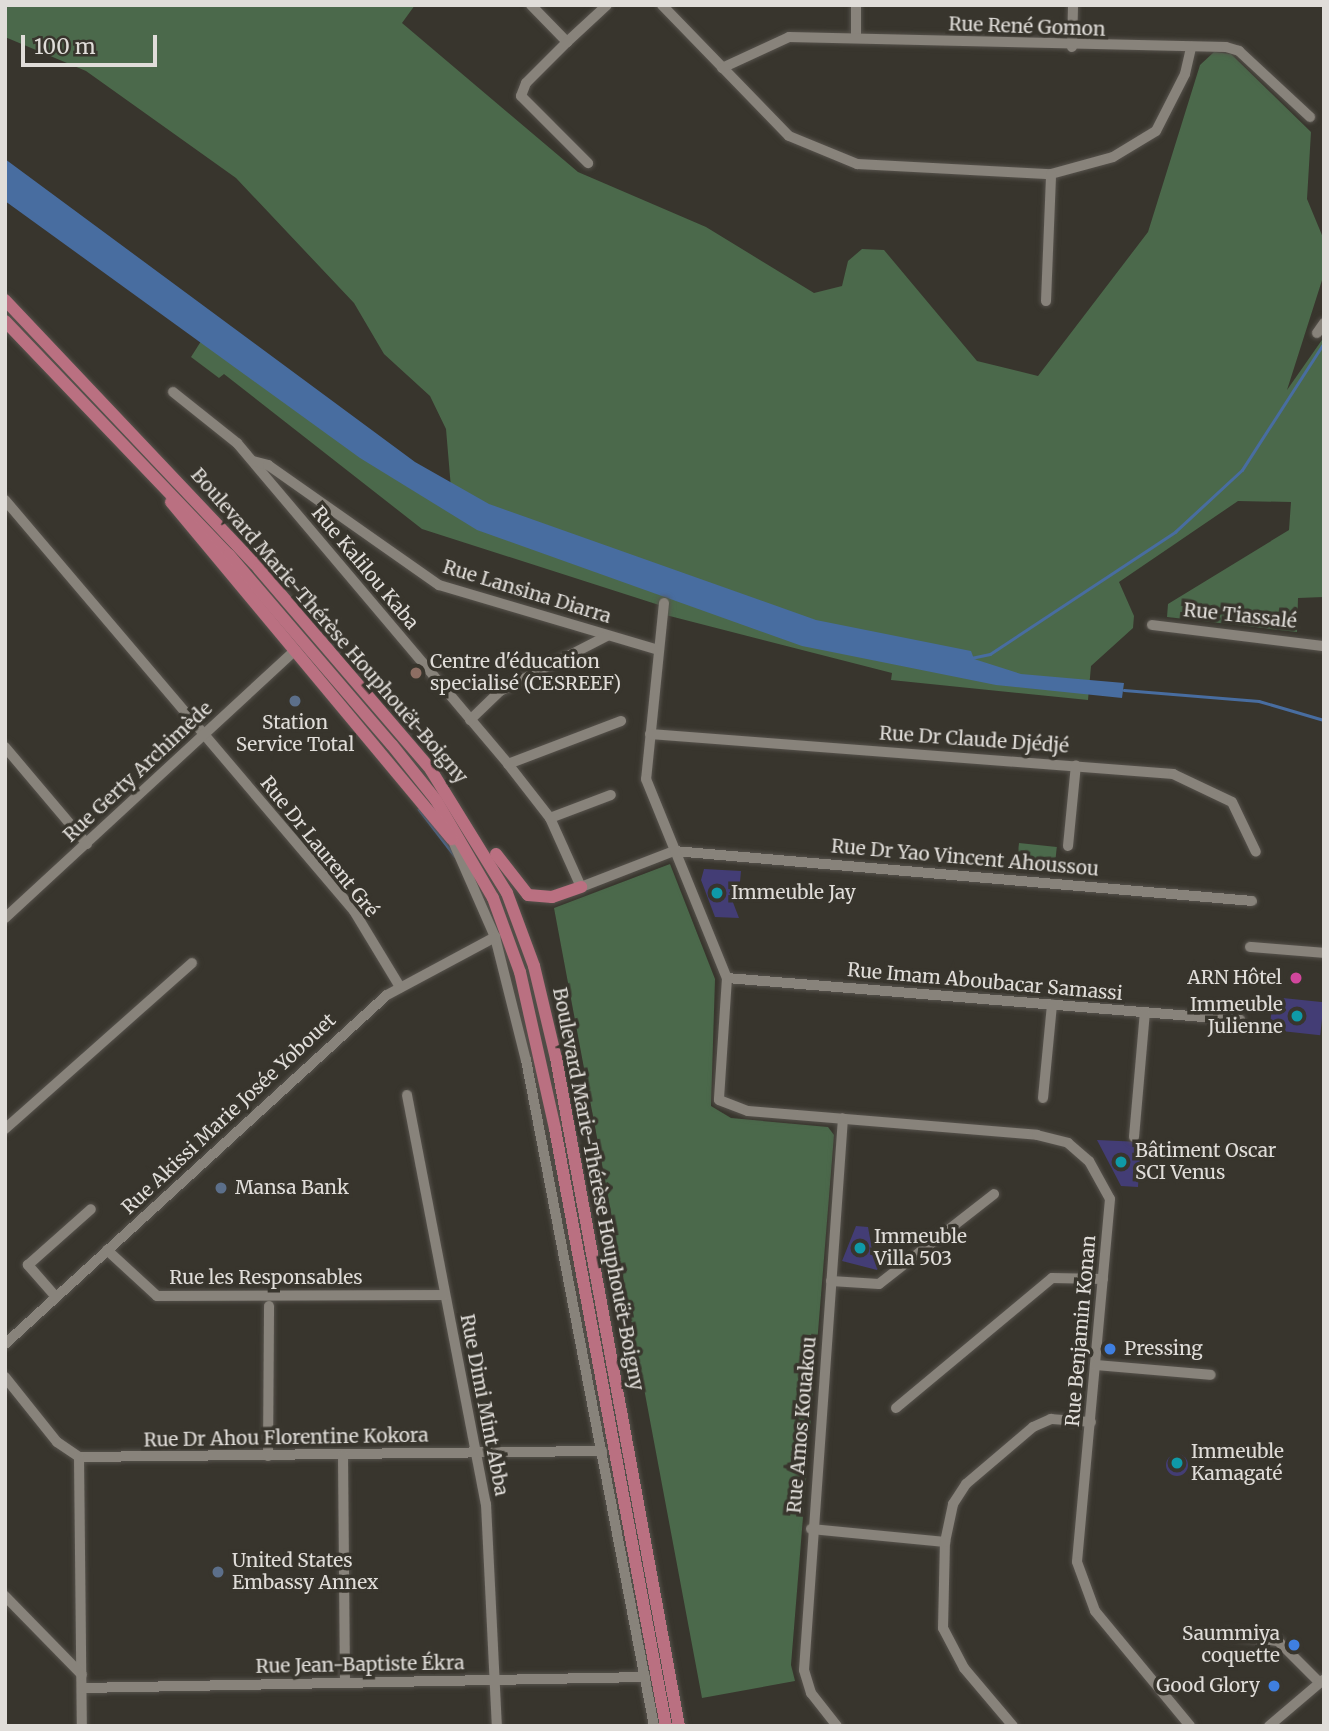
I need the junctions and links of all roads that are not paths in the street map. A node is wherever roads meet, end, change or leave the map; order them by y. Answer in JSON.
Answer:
{"nodes":[{"id":1,"x":531,"y":5,"type":"edge"},
{"id":2,"x":607,"y":5,"type":"edge"},
{"id":3,"x":662,"y":5,"type":"edge"},
{"id":4,"x":856,"y":5,"type":"edge"},
{"id":5,"x":1073,"y":5,"type":"edge"},
{"id":6,"x":856,"y":38,"type":"junction"},
{"id":7,"x":567,"y":42,"type":"junction"},
{"id":8,"x":1072,"y":47,"type":"junction"},
{"id":9,"x":1191,"y":47,"type":"junction"},
{"id":10,"x":722,"y":68,"type":"junction"},
{"id":11,"x":1310,"y":117,"type":"dead end"},
{"id":12,"x":588,"y":163,"type":"dead end"},
{"id":13,"x":1051,"y":174,"type":"junction"},
{"id":14,"x":5,"y":300,"type":"edge"},
{"id":15,"x":1046,"y":301,"type":"dead end"},
{"id":16,"x":5,"y":321,"type":"edge"},
{"id":17,"x":1324,"y":323,"type":"edge"},
{"id":18,"x":1317,"y":333,"type":"dead end"},
{"id":19,"x":173,"y":392,"type":"dead end"},
{"id":20,"x":252,"y":461,"type":"junction"},
{"id":21,"x":160,"y":483,"type":"junction"},
{"id":22,"x":5,"y":500,"type":"edge"},
{"id":23,"x":664,"y":603,"type":"dead end"},
{"id":24,"x":1152,"y":625,"type":"dead end"},
{"id":25,"x":607,"y":636,"type":"junction"},
{"id":26,"x":1324,"y":646,"type":"edge"},
{"id":27,"x":295,"y":650,"type":"junction"},
{"id":28,"x":659,"y":650,"type":"junction"},
{"id":29,"x":470,"y":720,"type":"junction"},
{"id":30,"x":621,"y":721,"type":"dead end"},
{"id":31,"x":650,"y":734,"type":"junction"},
{"id":32,"x":203,"y":736,"type":"junction"},
{"id":33,"x":5,"y":747,"type":"edge"},
{"id":34,"x":508,"y":765,"type":"junction"},
{"id":35,"x":1076,"y":765,"type":"junction"},
{"id":36,"x":611,"y":795,"type":"dead end"},
{"id":37,"x":436,"y":800,"type":"junction"},
{"id":38,"x":459,"y":807,"type":"junction"},
{"id":39,"x":550,"y":818,"type":"junction"},
{"id":40,"x":452,"y":839,"type":"junction"},
{"id":41,"x":87,"y":844,"type":"junction"},
{"id":42,"x":1068,"y":846,"type":"dead end"},
{"id":43,"x":674,"y":851,"type":"junction"},
{"id":44,"x":1256,"y":852,"type":"dead end"},
{"id":45,"x":581,"y":887,"type":"junction"},
{"id":46,"x":1252,"y":901,"type":"dead end"},
{"id":47,"x":5,"y":918,"type":"edge"},
{"id":48,"x":495,"y":937,"type":"junction"},
{"id":49,"x":1250,"y":947,"type":"dead end"},
{"id":50,"x":1324,"y":953,"type":"edge"},
{"id":51,"x":192,"y":963,"type":"dead end"},
{"id":52,"x":727,"y":978,"type":"junction"},
{"id":53,"x":400,"y":986,"type":"junction"},
{"id":54,"x":1052,"y":1004,"type":"junction"},
{"id":55,"x":1144,"y":1012,"type":"junction"},
{"id":56,"x":1240,"y":1020,"type":"dead end"},
{"id":57,"x":407,"y":1095,"type":"dead end"},
{"id":58,"x":1043,"y":1098,"type":"dead end"},
{"id":59,"x":843,"y":1118,"type":"junction"},
{"id":60,"x":5,"y":1129,"type":"edge"},
{"id":61,"x":1134,"y":1137,"type":"dead end"},
{"id":62,"x":993,"y":1194,"type":"dead end"},
{"id":63,"x":91,"y":1209,"type":"dead end"},
{"id":64,"x":107,"y":1250,"type":"junction"},
{"id":65,"x":1104,"y":1279,"type":"junction"},
{"id":66,"x":831,"y":1281,"type":"junction"},
{"id":67,"x":444,"y":1294,"type":"junction"},
{"id":68,"x":56,"y":1297,"type":"junction"},
{"id":69,"x":269,"y":1306,"type":"dead end"},
{"id":70,"x":5,"y":1344,"type":"edge"},
{"id":71,"x":1095,"y":1365,"type":"junction"},
{"id":72,"x":1211,"y":1375,"type":"dead end"},
{"id":73,"x":5,"y":1377,"type":"edge"},
{"id":74,"x":896,"y":1408,"type":"dead end"},
{"id":75,"x":1091,"y":1422,"type":"junction"},
{"id":76,"x":602,"y":1451,"type":"junction"},
{"id":77,"x":476,"y":1454,"type":"junction"},
{"id":78,"x":268,"y":1455,"type":"junction"},
{"id":79,"x":343,"y":1455,"type":"junction"},
{"id":80,"x":79,"y":1457,"type":"junction"},
{"id":81,"x":811,"y":1529,"type":"junction"},
{"id":82,"x":945,"y":1542,"type":"junction"},
{"id":83,"x":5,"y":1597,"type":"edge"},
{"id":84,"x":1226,"y":1634,"type":"dead end"},
{"id":85,"x":82,"y":1675,"type":"junction"},
{"id":86,"x":641,"y":1677,"type":"junction"},
{"id":87,"x":499,"y":1681,"type":"junction"},
{"id":88,"x":1322,"y":1681,"type":"edge"},
{"id":89,"x":345,"y":1683,"type":"junction"},
{"id":90,"x":82,"y":1688,"type":"junction"},
{"id":91,"x":82,"y":1726,"type":"edge"},
{"id":92,"x":497,"y":1726,"type":"edge"},
{"id":93,"x":654,"y":1726,"type":"edge"},
{"id":94,"x":666,"y":1726,"type":"edge"},
{"id":95,"x":679,"y":1726,"type":"edge"},
{"id":96,"x":837,"y":1726,"type":"edge"},
{"id":97,"x":1013,"y":1726,"type":"edge"},
{"id":98,"x":1189,"y":1726,"type":"edge"},
{"id":99,"x":1269,"y":1726,"type":"edge"}],
"edges":[{"from":1,"to":7,"type":"street"},
{"from":2,"to":7,"type":"street"},
{"from":3,"to":10,"type":"street"},
{"from":4,"to":6,"type":"street"},
{"from":5,"to":8,"type":"street"},
{"from":6,"to":8,"type":"street","name":"Rue René Gomon"},
{"from":6,"to":10,"type":"street","name":"Rue René Gomon"},
{"from":7,"to":12,"type":"street"},
{"from":8,"to":9,"type":"street","name":"Rue René Gomon"},
{"from":9,"to":11,"type":"street","name":"Rue René Gomon"},
{"from":9,"to":13,"type":"street"},
{"from":10,"to":13,"type":"street"},
{"from":13,"to":15,"type":"street"},
{"from":14,"to":38,"type":"main road","name":"Boulevard Marie-Thérèse Houphouët-Boigny"},
{"from":16,"to":21,"type":"main road","name":"Boulevard Marie-Thérèse Houphouët-Boigny"},
{"from":17,"to":18,"type":"street"},
{"from":19,"to":20,"type":"street","name":"Rue Kalilou Kaba"},
{"from":20,"to":25,"type":"street","name":"Rue Lansina Diarra"},
{"from":20,"to":29,"type":"street","name":"Rue Kalilou Kaba"},
{"from":21,"to":27,"type":"main road"},
{"from":21,"to":37,"type":"main road","name":"Boulevard Marie-Thérèse Houphouët-Boigny"},
{"from":22,"to":32,"type":"street","name":"Rue Dr Laurent Gré"},
{"from":23,"to":28,"type":"street"},
{"from":24,"to":26,"type":"street","name":"Rue Tiassalé"},
{"from":25,"to":28,"type":"street","name":"Rue Lansina Diarra"},
{"from":25,"to":29,"type":"street"},
{"from":27,"to":32,"type":"street","name":"Rue Gerty Archimède"},
{"from":27,"to":40,"type":"main road"},
{"from":28,"to":31,"type":"street"},
{"from":29,"to":34,"type":"street","name":"Rue Kalilou Kaba"},
{"from":30,"to":34,"type":"street"},
{"from":31,"to":35,"type":"street","name":"Rue Dr Claude Djédjé"},
{"from":31,"to":43,"type":"street"},
{"from":32,"to":41,"type":"street","name":"Rue Gerty Archimède"},
{"from":32,"to":53,"type":"street","name":"Rue Dr Laurent Gré"},
{"from":33,"to":41,"type":"street"},
{"from":34,"to":39,"type":"street","name":"Rue Kalilou Kaba"},
{"from":35,"to":42,"type":"street"},
{"from":35,"to":44,"type":"street","name":"Rue Dr Claude Djédjé"},
{"from":36,"to":39,"type":"street"},
{"from":37,"to":40,"type":"street"},
{"from":37,"to":94,"type":"main road","name":"Boulevard Marie-Thérèse Houphouët-Boigny"},
{"from":38,"to":45,"type":"main road"},
{"from":38,"to":95,"type":"main road","name":"Boulevard Marie-Thérèse Houphouët-Boigny"},
{"from":39,"to":45,"type":"street","name":"Rue Kalilou Kaba"},
{"from":40,"to":48,"type":"street"},
{"from":41,"to":47,"type":"street","name":"Rue Gerty Archimède"},
{"from":43,"to":45,"type":"street"},
{"from":43,"to":46,"type":"street","name":"Rue Dr Yao Vincent Ahoussou"},
{"from":43,"to":52,"type":"street"},
{"from":48,"to":53,"type":"street","name":"Rue Akissi Marie Josée Yobouet"},
{"from":48,"to":76,"type":"street"},
{"from":49,"to":50,"type":"street"},
{"from":51,"to":60,"type":"street"},
{"from":52,"to":54,"type":"street","name":"Rue Imam Aboubacar Samassi"},
{"from":52,"to":59,"type":"street","name":"Rue Benjamin Konan"},
{"from":53,"to":64,"type":"street","name":"Rue Akissi Marie Josée Yobouet"},
{"from":54,"to":55,"type":"street","name":"Rue Imam Aboubacar Samassi"},
{"from":54,"to":58,"type":"street"},
{"from":55,"to":56,"type":"street","name":"Rue Imam Aboubacar Samassi"},
{"from":55,"to":61,"type":"street"},
{"from":57,"to":67,"type":"street","name":"Rue Dimi Mint Abba"},
{"from":59,"to":65,"type":"street","name":"Rue Benjamin Konan"},
{"from":59,"to":66,"type":"street","name":"Rue Amos Kouakou"},
{"from":62,"to":66,"type":"street"},
{"from":63,"to":68,"type":"street"},
{"from":64,"to":67,"type":"street","name":"Rue les Responsables"},
{"from":64,"to":68,"type":"street","name":"Rue Akissi Marie Josée Yobouet"},
{"from":65,"to":71,"type":"street","name":"Rue Benjamin Konan"},
{"from":65,"to":74,"type":"street"},
{"from":66,"to":81,"type":"street","name":"Rue Amos Kouakou"},
{"from":67,"to":77,"type":"street","name":"Rue Dimi Mint Abba"},
{"from":68,"to":70,"type":"street","name":"Rue Akissi Marie Josée Yobouet"},
{"from":69,"to":78,"type":"street"},
{"from":71,"to":72,"type":"street"},
{"from":71,"to":75,"type":"street","name":"Rue Benjamin Konan"},
{"from":73,"to":80,"type":"street"},
{"from":75,"to":82,"type":"street"},
{"from":75,"to":98,"type":"street","name":"Rue Benjamin Konan"},
{"from":76,"to":77,"type":"street","name":"Rue Dr Ahou Florentine Kokora"},
{"from":76,"to":86,"type":"street"},
{"from":77,"to":79,"type":"street","name":"Rue Dr Ahou Florentine Kokora"},
{"from":77,"to":87,"type":"street","name":"Rue Dimi Mint Abba"},
{"from":78,"to":79,"type":"street","name":"Rue Dr Ahou Florentine Kokora"},
{"from":78,"to":80,"type":"street","name":"Rue Dr Ahou Florentine Kokora"},
{"from":79,"to":89,"type":"street"},
{"from":80,"to":85,"type":"street"},
{"from":81,"to":82,"type":"street"},
{"from":81,"to":96,"type":"street","name":"Rue Amos Kouakou"},
{"from":82,"to":97,"type":"street"},
{"from":83,"to":85,"type":"street"},
{"from":84,"to":88,"type":"street"},
{"from":85,"to":90,"type":"street"},
{"from":86,"to":87,"type":"street","name":"Rue Jean-Baptiste Ékra"},
{"from":86,"to":93,"type":"street"},
{"from":87,"to":89,"type":"street","name":"Rue Jean-Baptiste Ékra"},
{"from":87,"to":92,"type":"street","name":"Rue Dimi Mint Abba"},
{"from":88,"to":99,"type":"street"},
{"from":89,"to":90,"type":"street","name":"Rue Jean-Baptiste Ékra"},
{"from":90,"to":91,"type":"street"}]}
